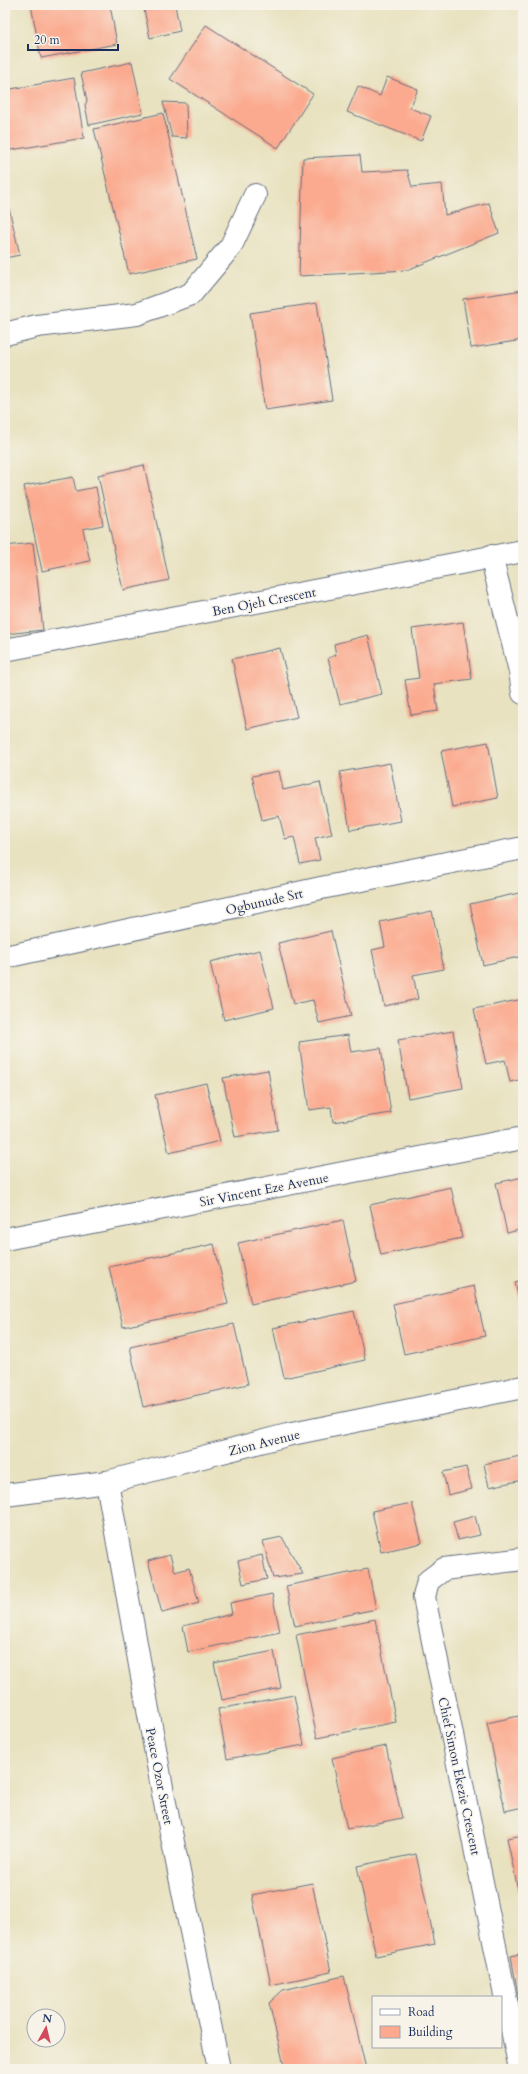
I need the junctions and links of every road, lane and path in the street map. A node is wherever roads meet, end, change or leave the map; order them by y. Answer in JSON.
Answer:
{"nodes":[{"id":1,"x":255,"y":195,"type":"dead end"},
{"id":2,"x":5,"y":334,"type":"edge"},
{"id":3,"x":523,"y":551,"type":"edge"},
{"id":4,"x":491,"y":556,"type":"junction"},
{"id":5,"x":5,"y":650,"type":"edge"},
{"id":6,"x":523,"y":693,"type":"edge"},
{"id":7,"x":523,"y":848,"type":"edge"},
{"id":8,"x":5,"y":957,"type":"edge"},
{"id":9,"x":523,"y":1138,"type":"edge"},
{"id":10,"x":5,"y":1239,"type":"edge"},
{"id":11,"x":523,"y":1387,"type":"edge"},
{"id":12,"x":107,"y":1482,"type":"junction"},
{"id":13,"x":5,"y":1495,"type":"edge"},
{"id":14,"x":523,"y":1559,"type":"edge"},
{"id":15,"x":219,"y":2069,"type":"edge"},
{"id":16,"x":520,"y":2069,"type":"edge"}],
"edges":[{"from":1,"to":2,"type":"street"},
{"from":3,"to":4,"type":"street","name":"Ben Ojeh Crescent"},
{"from":4,"to":5,"type":"street","name":"Ben Ojeh Crescent"},
{"from":4,"to":6,"type":"street"},
{"from":7,"to":8,"type":"street","name":"Ogbunude Srt"},
{"from":9,"to":10,"type":"street","name":"Sir Vincent Eze Avenue"},
{"from":11,"to":12,"type":"street","name":"Zion Avenue"},
{"from":12,"to":13,"type":"street","name":"Zion Avenue"},
{"from":12,"to":15,"type":"street","name":"Peace Ozor Street"},
{"from":14,"to":16,"type":"street","name":"Chief Simon Ekezie Crescent"}]}
